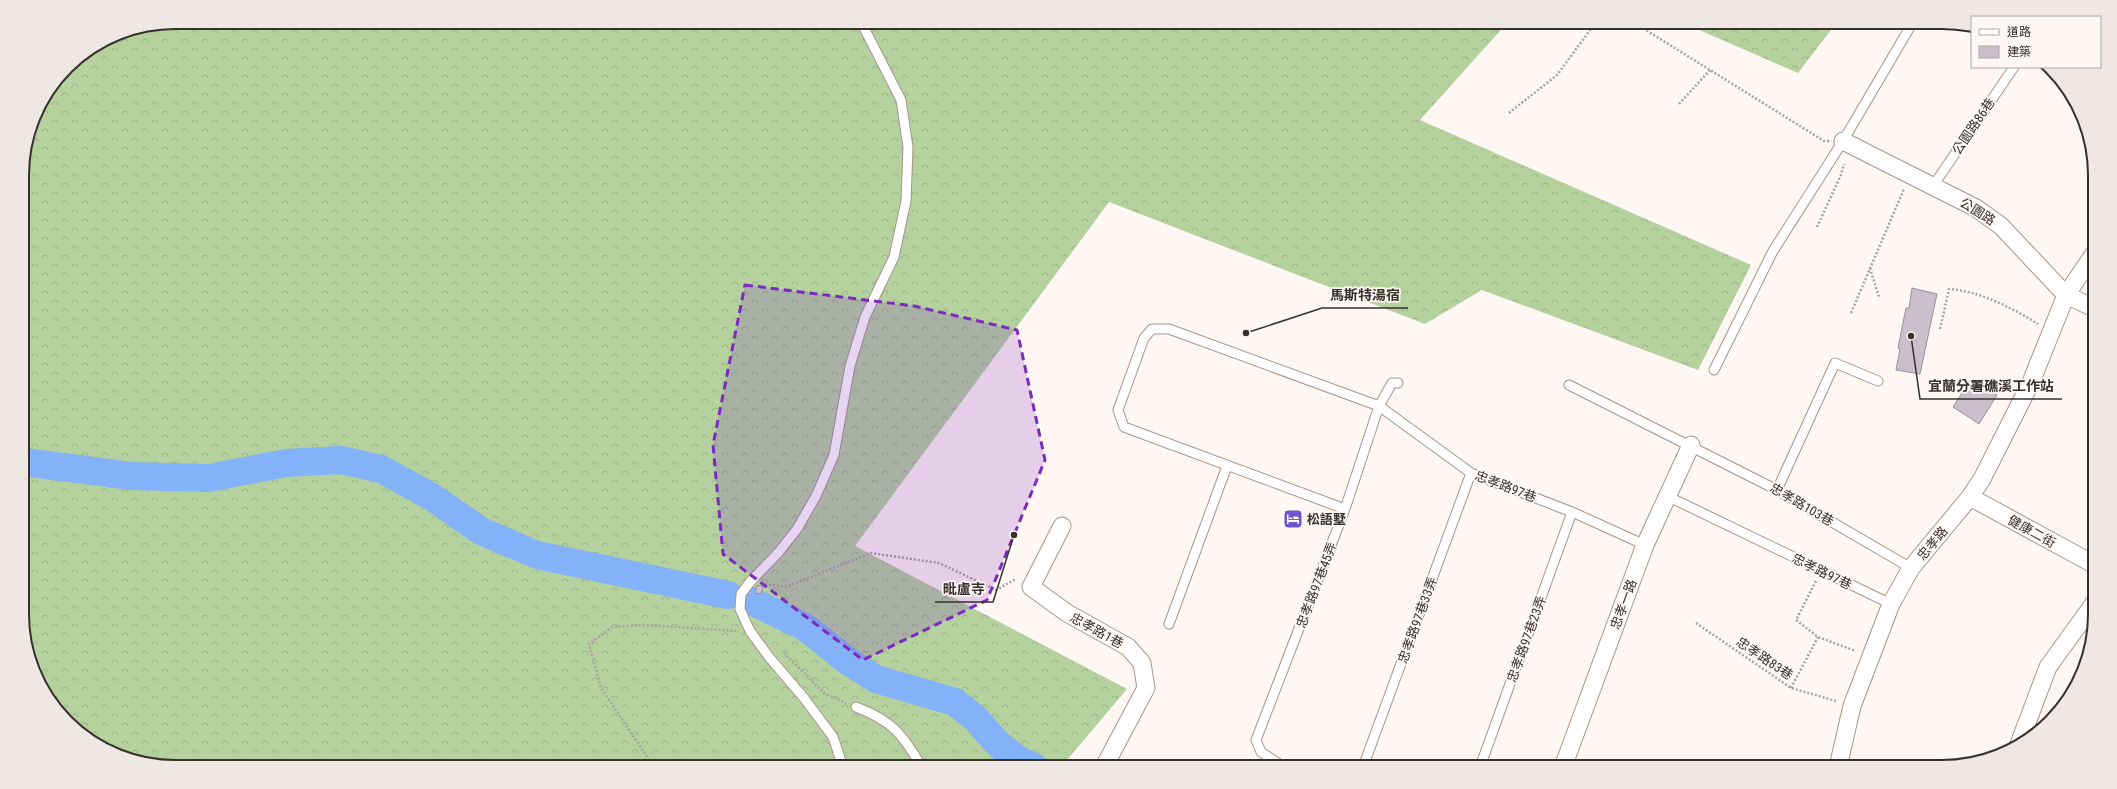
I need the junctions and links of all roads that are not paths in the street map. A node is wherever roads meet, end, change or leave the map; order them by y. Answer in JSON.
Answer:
{"nodes":[{"id":1,"x":865,"y":29,"type":"edge"},
{"id":2,"x":1909,"y":29,"type":"edge"},
{"id":3,"x":2013,"y":68,"type":"edge"},
{"id":4,"x":1846,"y":142,"type":"junction"},
{"id":5,"x":1933,"y":186,"type":"junction"},
{"id":6,"x":2088,"y":263,"type":"edge"},
{"id":7,"x":2066,"y":295,"type":"junction"},
{"id":8,"x":2088,"y":305,"type":"edge"},
{"id":9,"x":1714,"y":370,"type":"dead end"},
{"id":10,"x":1878,"y":381,"type":"dead end"},
{"id":11,"x":1398,"y":382,"type":"dead end"},
{"id":12,"x":1569,"y":385,"type":"dead end"},
{"id":13,"x":1379,"y":406,"type":"junction"},
{"id":14,"x":1691,"y":445,"type":"junction"},
{"id":15,"x":1228,"y":466,"type":"junction"},
{"id":16,"x":1471,"y":473,"type":"junction"},
{"id":17,"x":1777,"y":490,"type":"junction"},
{"id":18,"x":1667,"y":496,"type":"junction"},
{"id":19,"x":1970,"y":497,"type":"junction"},
{"id":20,"x":1345,"y":509,"type":"junction"},
{"id":21,"x":1572,"y":512,"type":"junction"},
{"id":22,"x":1062,"y":526,"type":"dead end"},
{"id":23,"x":1645,"y":545,"type":"junction"},
{"id":24,"x":2088,"y":561,"type":"edge"},
{"id":25,"x":1911,"y":568,"type":"junction"},
{"id":26,"x":1891,"y":604,"type":"junction"},
{"id":27,"x":2088,"y":612,"type":"edge"},
{"id":28,"x":1169,"y":624,"type":"dead end"},
{"id":29,"x":856,"y":707,"type":"road end"},
{"id":30,"x":2022,"y":735,"type":"edge"},
{"id":31,"x":841,"y":760,"type":"edge"},
{"id":32,"x":918,"y":760,"type":"edge"},
{"id":33,"x":1108,"y":760,"type":"edge"},
{"id":34,"x":1273,"y":760,"type":"edge"},
{"id":35,"x":1366,"y":760,"type":"edge"},
{"id":36,"x":1483,"y":760,"type":"edge"},
{"id":37,"x":1566,"y":760,"type":"edge"},
{"id":38,"x":1840,"y":760,"type":"edge"}],
"edges":[{"from":1,"to":31,"type":"lane"},
{"from":2,"to":4,"type":"lane"},
{"from":3,"to":5,"type":"lane","name":"公園路86巷"},
{"from":4,"to":5,"type":"street","name":"公園路"},
{"from":4,"to":9,"type":"lane"},
{"from":5,"to":7,"type":"street","name":"公園路"},
{"from":6,"to":7,"type":"street","name":"忠孝路"},
{"from":7,"to":8,"type":"street","name":"公園路"},
{"from":7,"to":19,"type":"street","name":"忠孝路"},
{"from":10,"to":17,"type":"lane"},
{"from":11,"to":13,"type":"lane","name":"忠孝路97巷45弄"},
{"from":12,"to":14,"type":"lane","name":"忠孝路103巷"},
{"from":13,"to":15,"type":"lane","name":"忠孝路97巷"},
{"from":13,"to":16,"type":"lane","name":"忠孝路97巷"},
{"from":13,"to":20,"type":"lane","name":"忠孝路97巷45弄"},
{"from":14,"to":17,"type":"lane","name":"忠孝路103巷"},
{"from":14,"to":18,"type":"street","name":"忠孝一路"},
{"from":15,"to":20,"type":"lane"},
{"from":15,"to":28,"type":"lane"},
{"from":16,"to":21,"type":"lane","name":"忠孝路97巷"},
{"from":16,"to":35,"type":"lane","name":"忠孝路97巷33弄"},
{"from":17,"to":25,"type":"lane","name":"忠孝路103巷"},
{"from":18,"to":23,"type":"street","name":"忠孝一路"},
{"from":18,"to":26,"type":"lane","name":"忠孝路97巷"},
{"from":19,"to":24,"type":"street","name":"健康二街"},
{"from":19,"to":25,"type":"street","name":"忠孝路"},
{"from":20,"to":34,"type":"lane","name":"忠孝路97巷45弄"},
{"from":21,"to":23,"type":"lane","name":"忠孝路97巷"},
{"from":21,"to":36,"type":"lane","name":"忠孝路97巷23弄"},
{"from":22,"to":33,"type":"street","name":"忠孝路1巷"},
{"from":23,"to":37,"type":"street","name":"忠孝一路"},
{"from":25,"to":26,"type":"street","name":"忠孝路"},
{"from":26,"to":38,"type":"street","name":"忠孝路"},
{"from":27,"to":30,"type":"street"},
{"from":29,"to":32,"type":"lane"}]}
